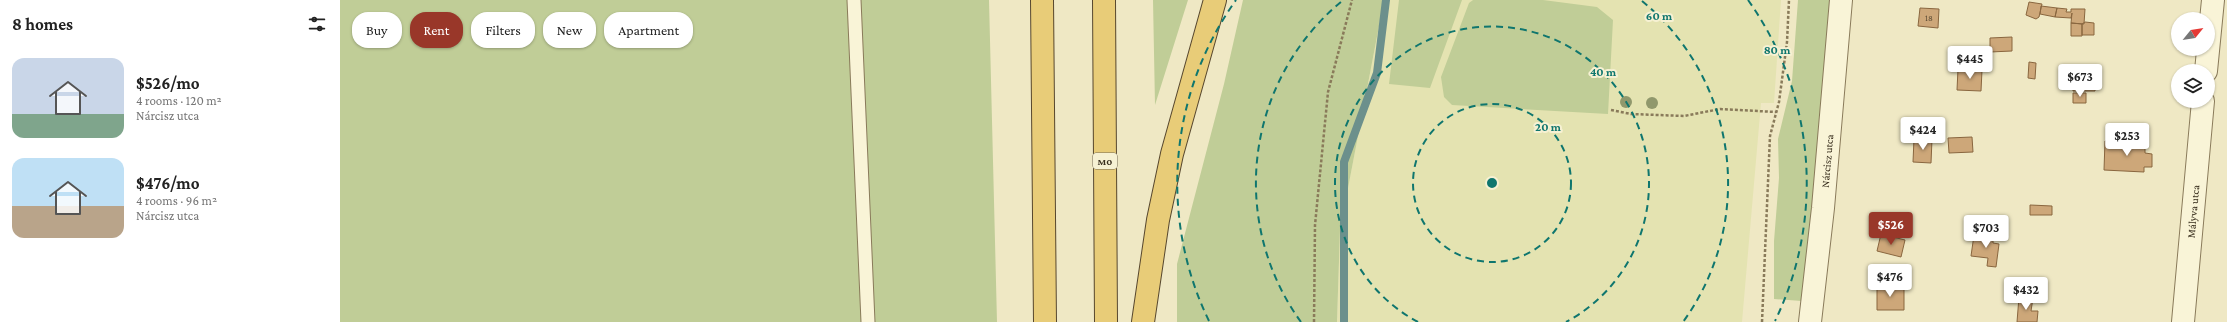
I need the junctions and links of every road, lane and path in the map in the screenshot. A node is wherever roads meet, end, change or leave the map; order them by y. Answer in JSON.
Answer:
{"nodes":[{"id":1,"x":854,"y":0,"type":"edge"},
{"id":2,"x":1042,"y":0,"type":"edge"},
{"id":3,"x":1104,"y":0,"type":"edge"},
{"id":4,"x":1215,"y":0,"type":"edge"},
{"id":5,"x":1352,"y":0,"type":"edge"},
{"id":6,"x":1789,"y":0,"type":"edge"},
{"id":7,"x":1841,"y":0,"type":"edge"},
{"id":8,"x":2213,"y":0,"type":"edge"},
{"id":9,"x":2207,"y":64,"type":"edge"},
{"id":10,"x":2202,"y":108,"type":"edge"},
{"id":11,"x":1611,"y":110,"type":"dead end"},
{"id":12,"x":1776,"y":112,"type":"junction"},
{"id":13,"x":868,"y":322,"type":"edge"},
{"id":14,"x":1045,"y":322,"type":"edge"},
{"id":15,"x":1106,"y":322,"type":"edge"},
{"id":16,"x":1143,"y":322,"type":"edge"},
{"id":17,"x":1314,"y":322,"type":"edge"},
{"id":18,"x":1762,"y":322,"type":"edge"},
{"id":19,"x":1810,"y":322,"type":"edge"},
{"id":20,"x":2182,"y":322,"type":"edge"}],
"edges":[{"from":1,"to":13,"type":"lane"},
{"from":2,"to":14,"type":"highway"},
{"from":3,"to":15,"type":"highway","number":"M0"},
{"from":4,"to":16,"type":"highway"},
{"from":5,"to":17,"type":"path"},
{"from":6,"to":12,"type":"path"},
{"from":7,"to":19,"type":"street","name":"Nárcisz utca"},
{"from":8,"to":9,"type":"street"},
{"from":10,"to":20,"type":"street","name":"Mályva utca"},
{"from":11,"to":12,"type":"path"},
{"from":12,"to":18,"type":"path"}]}
